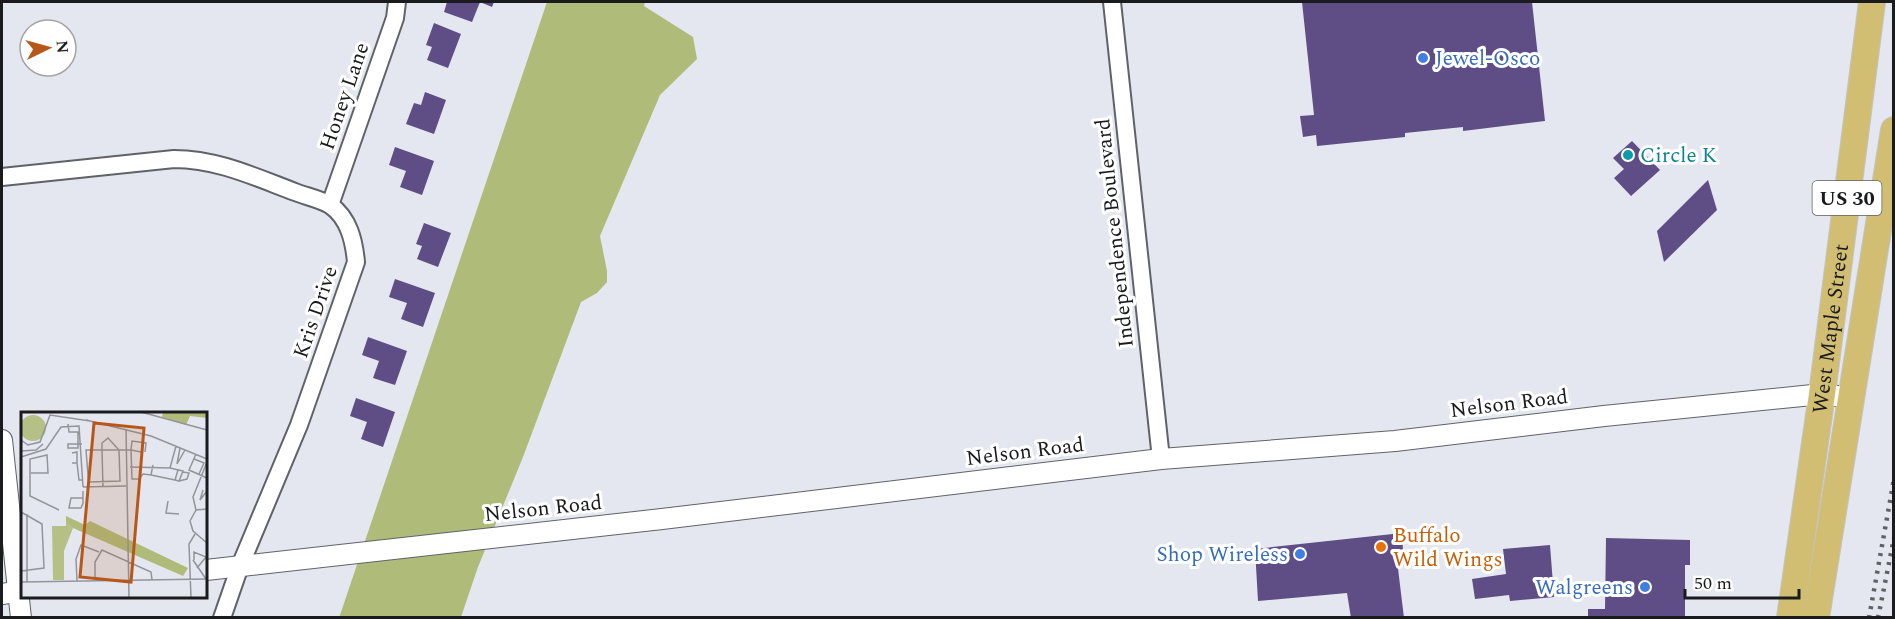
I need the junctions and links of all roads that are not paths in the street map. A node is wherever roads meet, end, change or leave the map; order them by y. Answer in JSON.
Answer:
{"nodes":[{"id":1,"x":397,"y":2,"type":"edge"},
{"id":2,"x":1112,"y":2,"type":"edge"},
{"id":3,"x":1872,"y":2,"type":"edge"},
{"id":4,"x":1893,"y":130,"type":"edge"},
{"id":5,"x":2,"y":177,"type":"edge"},
{"id":6,"x":330,"y":205,"type":"junction"},
{"id":7,"x":1822,"y":394,"type":"junction"},
{"id":8,"x":1852,"y":398,"type":"junction"},
{"id":9,"x":2,"y":440,"type":"edge"},
{"id":10,"x":1161,"y":459,"type":"junction"},
{"id":11,"x":240,"y":566,"type":"junction"},
{"id":12,"x":207,"y":570,"type":"edge"},
{"id":13,"x":14,"y":592,"type":"edge"},
{"id":14,"x":21,"y":618,"type":"edge"},
{"id":15,"x":222,"y":618,"type":"edge"},
{"id":16,"x":1790,"y":618,"type":"edge"},
{"id":17,"x":1816,"y":618,"type":"edge"}],
"edges":[{"from":1,"to":6,"type":"street","name":"Honey Lane"},
{"from":2,"to":10,"type":"street","name":"Independence Boulevard"},
{"from":3,"to":7,"type":"main road","name":"West Maple Street","number":"US 30"},
{"from":4,"to":8,"type":"main road","name":"West Maple Street","number":"US 30"},
{"from":5,"to":6,"type":"street"},
{"from":6,"to":11,"type":"street","name":"Kris Drive"},
{"from":7,"to":8,"type":"street","name":"Nelson Road"},
{"from":7,"to":10,"type":"street","name":"Nelson Road"},
{"from":7,"to":16,"type":"main road","name":"West Maple Street","number":"US 30"},
{"from":8,"to":17,"type":"main road","name":"West Maple Street","number":"US 30"},
{"from":9,"to":13,"type":"street"},
{"from":10,"to":11,"type":"street","name":"Nelson Road"},
{"from":11,"to":12,"type":"street","name":"Nelson Road"},
{"from":11,"to":15,"type":"street","name":"Kris Drive"},
{"from":13,"to":14,"type":"street"}]}
